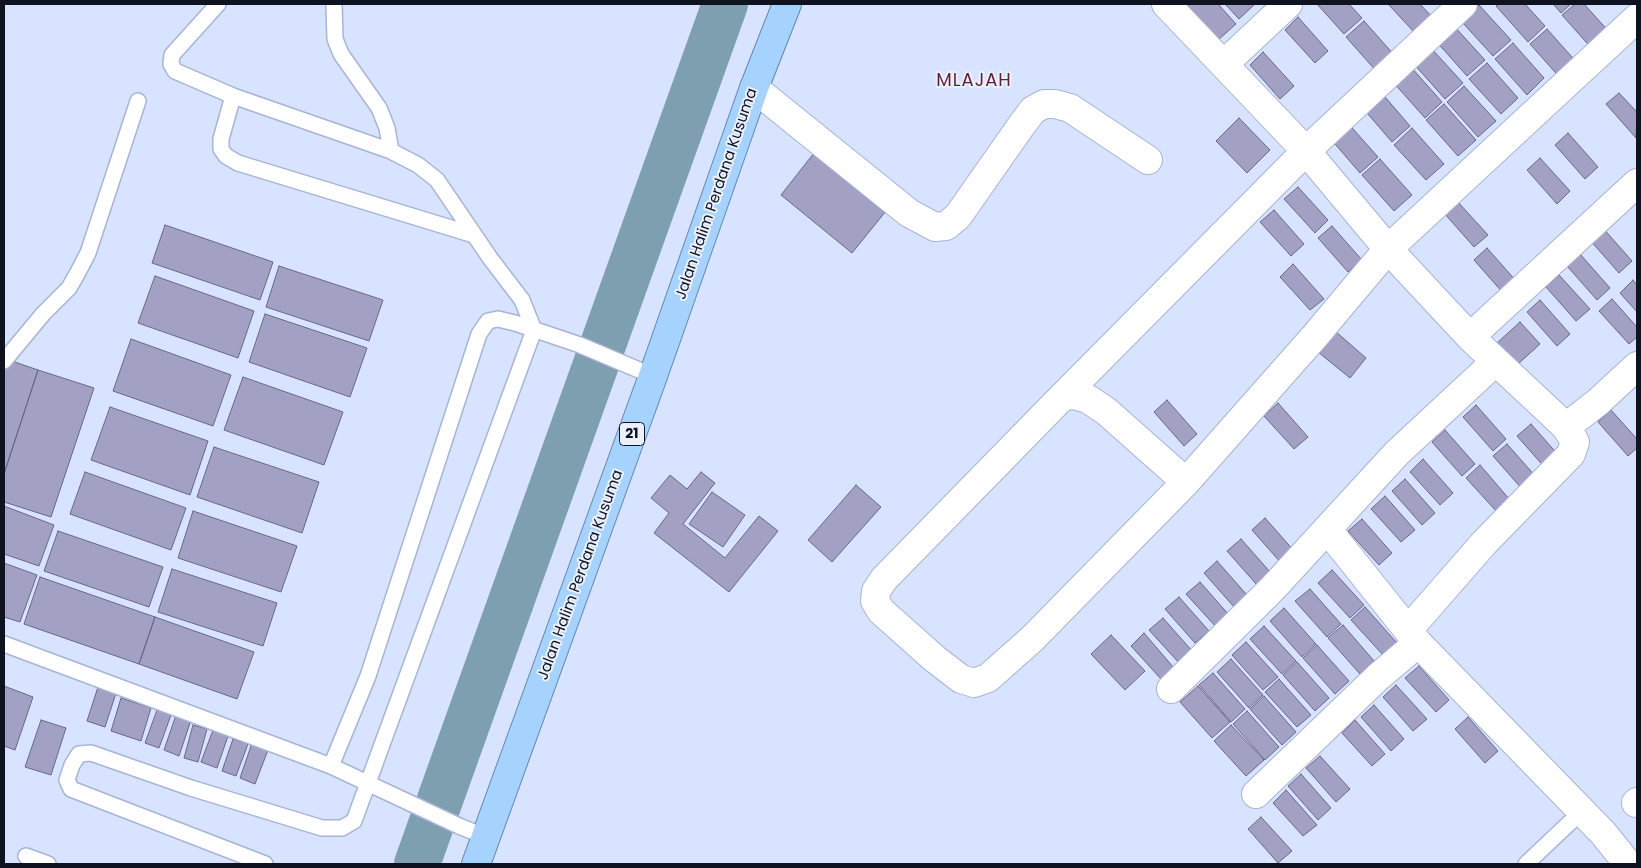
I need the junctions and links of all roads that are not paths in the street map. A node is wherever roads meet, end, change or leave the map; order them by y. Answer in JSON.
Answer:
{"nodes":[{"id":1,"x":218,"y":4,"type":"edge"},
{"id":2,"x":334,"y":4,"type":"edge"},
{"id":3,"x":787,"y":4,"type":"edge"},
{"id":4,"x":1166,"y":4,"type":"edge"},
{"id":5,"x":1288,"y":4,"type":"edge"},
{"id":6,"x":1463,"y":4,"type":"edge"},
{"id":7,"x":1637,"y":18,"type":"edge"},
{"id":8,"x":1224,"y":64,"type":"junction"},
{"id":9,"x":754,"y":88,"type":"junction"},
{"id":10,"x":233,"y":96,"type":"junction"},
{"id":11,"x":138,"y":101,"type":"dead end"},
{"id":12,"x":1306,"y":151,"type":"junction"},
{"id":13,"x":391,"y":152,"type":"junction"},
{"id":14,"x":1148,"y":160,"type":"dead end"},
{"id":15,"x":1635,"y":189,"type":"edge"},
{"id":16,"x":474,"y":235,"type":"junction"},
{"id":17,"x":1388,"y":249,"type":"junction"},
{"id":18,"x":534,"y":330,"type":"junction"},
{"id":19,"x":1470,"y":337,"type":"junction"},
{"id":20,"x":4,"y":361,"type":"edge"},
{"id":21,"x":1495,"y":362,"type":"junction"},
{"id":22,"x":1637,"y":366,"type":"edge"},
{"id":23,"x":653,"y":376,"type":"junction"},
{"id":24,"x":1063,"y":396,"type":"junction"},
{"id":25,"x":1566,"y":427,"type":"junction"},
{"id":26,"x":1186,"y":482,"type":"junction"},
{"id":27,"x":1327,"y":528,"type":"junction"},
{"id":28,"x":1413,"y":636,"type":"junction"},
{"id":29,"x":4,"y":644,"type":"edge"},
{"id":30,"x":1171,"y":688,"type":"dead end"},
{"id":31,"x":331,"y":766,"type":"junction"},
{"id":32,"x":368,"y":782,"type":"junction"},
{"id":33,"x":1256,"y":794,"type":"dead end"},
{"id":34,"x":1580,"y":812,"type":"junction"},
{"id":35,"x":486,"y":837,"type":"junction"},
{"id":36,"x":26,"y":856,"type":"dead end"},
{"id":37,"x":48,"y":864,"type":"edge"},
{"id":38,"x":265,"y":864,"type":"edge"},
{"id":39,"x":476,"y":864,"type":"edge"},
{"id":40,"x":1526,"y":864,"type":"edge"},
{"id":41,"x":1628,"y":864,"type":"edge"}],
"edges":[{"from":1,"to":10,"type":"lane"},
{"from":2,"to":13,"type":"lane"},
{"from":3,"to":9,"type":"highway","name":"Jalan Halim Perdana Kusuma","number":"21"},
{"from":4,"to":8,"type":"street"},
{"from":5,"to":8,"type":"street"},
{"from":6,"to":12,"type":"street"},
{"from":7,"to":17,"type":"street"},
{"from":8,"to":12,"type":"street"},
{"from":9,"to":14,"type":"street"},
{"from":9,"to":23,"type":"highway","name":"Jalan Halim Perdana Kusuma","number":"21"},
{"from":10,"to":13,"type":"lane"},
{"from":10,"to":16,"type":"lane"},
{"from":11,"to":20,"type":"lane"},
{"from":12,"to":17,"type":"street"},
{"from":12,"to":24,"type":"street"},
{"from":13,"to":16,"type":"lane"},
{"from":15,"to":19,"type":"street"},
{"from":16,"to":18,"type":"lane"},
{"from":17,"to":19,"type":"street"},
{"from":17,"to":26,"type":"street"},
{"from":18,"to":23,"type":"lane"},
{"from":18,"to":31,"type":"lane"},
{"from":18,"to":32,"type":"lane"},
{"from":19,"to":21,"type":"street"},
{"from":21,"to":25,"type":"street"},
{"from":21,"to":27,"type":"street"},
{"from":22,"to":25,"type":"street"},
{"from":23,"to":35,"type":"highway","name":"Jalan Halim Perdana Kusuma","number":"21"},
{"from":24,"to":26,"type":"street"},
{"from":24,"to":26,"type":"street"},
{"from":25,"to":28,"type":"street"},
{"from":27,"to":28,"type":"street"},
{"from":27,"to":30,"type":"street"},
{"from":28,"to":33,"type":"street"},
{"from":28,"to":34,"type":"street"},
{"from":29,"to":31,"type":"lane"},
{"from":31,"to":32,"type":"lane"},
{"from":32,"to":35,"type":"lane"},
{"from":32,"to":38,"type":"lane"},
{"from":34,"to":40,"type":"lane"},
{"from":34,"to":41,"type":"street"},
{"from":35,"to":39,"type":"highway","name":"Jalan Halim Perdana Kusuma","number":"21"},
{"from":36,"to":37,"type":"lane"}]}
